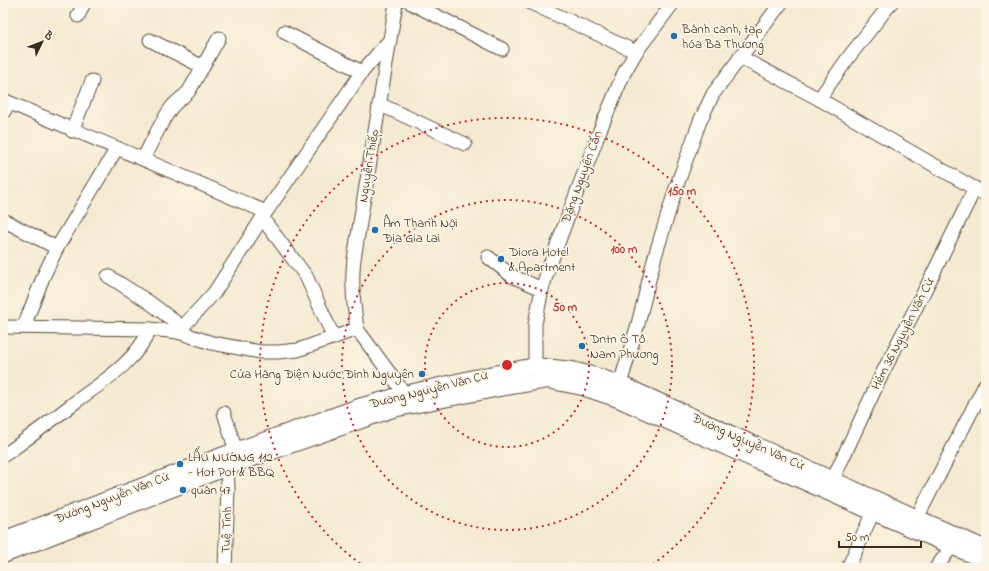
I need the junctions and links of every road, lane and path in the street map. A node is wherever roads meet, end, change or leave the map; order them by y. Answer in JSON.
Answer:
{"nodes":[{"id":1,"x":84,"y":3,"type":"edge"},
{"id":2,"x":406,"y":3,"type":"edge"},
{"id":3,"x":411,"y":3,"type":"edge"},
{"id":4,"x":531,"y":3,"type":"edge"},
{"id":5,"x":673,"y":3,"type":"edge"},
{"id":6,"x":782,"y":3,"type":"edge"},
{"id":7,"x":891,"y":3,"type":"edge"},
{"id":8,"x":395,"y":8,"type":"edge"},
{"id":9,"x":78,"y":16,"type":"dead end"},
{"id":10,"x":284,"y":32,"type":"dead end"},
{"id":11,"x":219,"y":38,"type":"dead end"},
{"id":12,"x":150,"y":40,"type":"dead end"},
{"id":13,"x":388,"y":42,"type":"junction"},
{"id":14,"x":502,"y":49,"type":"dead end"},
{"id":15,"x":636,"y":52,"type":"junction"},
{"id":16,"x":740,"y":57,"type":"junction"},
{"id":17,"x":203,"y":67,"type":"junction"},
{"id":18,"x":362,"y":72,"type":"junction"},
{"id":19,"x":92,"y":81,"type":"dead end"},
{"id":20,"x":819,"y":99,"type":"junction"},
{"id":21,"x":379,"y":104,"type":"junction"},
{"id":22,"x":5,"y":105,"type":"edge"},
{"id":23,"x":72,"y":131,"type":"junction"},
{"id":24,"x":465,"y":144,"type":"dead end"},
{"id":25,"x":117,"y":148,"type":"junction"},
{"id":26,"x":143,"y":159,"type":"junction"},
{"id":27,"x":975,"y":188,"type":"junction"},
{"id":28,"x":986,"y":195,"type":"edge"},
{"id":29,"x":264,"y":215,"type":"junction"},
{"id":30,"x":3,"y":220,"type":"edge"},
{"id":31,"x":57,"y":248,"type":"junction"},
{"id":32,"x":488,"y":257,"type":"dead end"},
{"id":33,"x":108,"y":276,"type":"dead end"},
{"id":34,"x":542,"y":289,"type":"junction"},
{"id":35,"x":24,"y":326,"type":"junction"},
{"id":36,"x":3,"y":327,"type":"edge"},
{"id":37,"x":150,"y":329,"type":"junction"},
{"id":38,"x":357,"y":329,"type":"junction"},
{"id":39,"x":180,"y":330,"type":"junction"},
{"id":40,"x":334,"y":338,"type":"junction"},
{"id":41,"x":535,"y":366,"type":"junction"},
{"id":42,"x":986,"y":383,"type":"edge"},
{"id":43,"x":620,"y":384,"type":"junction"},
{"id":44,"x":405,"y":394,"type":"junction"},
{"id":45,"x":224,"y":413,"type":"dead end"},
{"id":46,"x":690,"y":423,"type":"junction"},
{"id":47,"x":3,"y":456,"type":"edge"},
{"id":48,"x":229,"y":458,"type":"junction"},
{"id":49,"x":832,"y":481,"type":"junction"},
{"id":50,"x":873,"y":512,"type":"junction"},
{"id":51,"x":918,"y":518,"type":"junction"},
{"id":52,"x":3,"y":540,"type":"edge"},
{"id":53,"x":955,"y":541,"type":"junction"},
{"id":54,"x":986,"y":549,"type":"edge"},
{"id":55,"x":3,"y":555,"type":"edge"},
{"id":56,"x":986,"y":561,"type":"edge"},
{"id":57,"x":225,"y":568,"type":"edge"},
{"id":58,"x":848,"y":568,"type":"edge"},
{"id":59,"x":936,"y":568,"type":"edge"}],
"edges":[{"from":1,"to":9,"type":"street"},
{"from":2,"to":8,"type":"street"},
{"from":3,"to":14,"type":"street"},
{"from":4,"to":15,"type":"street"},
{"from":5,"to":15,"type":"street","name":"Đặng Nguyên Cẩn"},
{"from":6,"to":16,"type":"street"},
{"from":7,"to":20,"type":"street"},
{"from":8,"to":13,"type":"street","name":"Nguyễn Thiếp"},
{"from":10,"to":18,"type":"street"},
{"from":11,"to":17,"type":"street"},
{"from":12,"to":17,"type":"street"},
{"from":13,"to":18,"type":"street"},
{"from":13,"to":21,"type":"street","name":"Nguyễn Thiếp"},
{"from":15,"to":34,"type":"street","name":"Đặng Nguyên Cẩn"},
{"from":16,"to":20,"type":"street"},
{"from":16,"to":43,"type":"street"},
{"from":17,"to":26,"type":"street"},
{"from":18,"to":29,"type":"street"},
{"from":19,"to":23,"type":"street"},
{"from":20,"to":27,"type":"street"},
{"from":21,"to":24,"type":"street"},
{"from":21,"to":38,"type":"street","name":"Nguyễn Thiếp"},
{"from":22,"to":23,"type":"street"},
{"from":23,"to":25,"type":"street"},
{"from":25,"to":26,"type":"street"},
{"from":25,"to":31,"type":"street"},
{"from":26,"to":29,"type":"street"},
{"from":27,"to":28,"type":"street"},
{"from":27,"to":49,"type":"street","name":"Hẻm 36 Nguyễn Văn Cừ"},
{"from":29,"to":39,"type":"street"},
{"from":29,"to":40,"type":"street"},
{"from":30,"to":31,"type":"street"},
{"from":31,"to":35,"type":"street"},
{"from":32,"to":34,"type":"street"},
{"from":33,"to":39,"type":"street"},
{"from":34,"to":41,"type":"street","name":"Đặng Nguyên Cẩn"},
{"from":35,"to":36,"type":"street"},
{"from":35,"to":37,"type":"street"},
{"from":37,"to":39,"type":"street"},
{"from":37,"to":47,"type":"street"},
{"from":38,"to":40,"type":"street"},
{"from":38,"to":44,"type":"street"},
{"from":39,"to":40,"type":"street"},
{"from":41,"to":43,"type":"main road","name":"Đường Nguyễn Văn Cừ"},
{"from":41,"to":44,"type":"main road","name":"Đường Nguyễn Văn Cừ"},
{"from":42,"to":51,"type":"street"},
{"from":43,"to":46,"type":"main road","name":"Đường Nguyễn Văn Cừ"},
{"from":44,"to":48,"type":"main road","name":"Đường Nguyễn Văn Cừ"},
{"from":45,"to":48,"type":"street","name":"Tuệ Tĩnh"},
{"from":46,"to":48,"type":"main road","name":"Đường Nguyễn Văn Cừ"},
{"from":46,"to":49,"type":"main road","name":"Đường Nguyễn Văn Cừ"},
{"from":46,"to":50,"type":"main road","name":"Đường Nguyễn Văn Cừ"},
{"from":48,"to":52,"type":"main road","name":"Đường Nguyễn Văn Cừ"},
{"from":48,"to":55,"type":"main road","name":"Đường Nguyễn Văn Cừ"},
{"from":48,"to":57,"type":"street","name":"Tuệ Tĩnh"},
{"from":49,"to":51,"type":"main road","name":"Đường Nguyễn Văn Cừ"},
{"from":50,"to":53,"type":"main road","name":"Đường Nguyễn Văn Cừ"},
{"from":50,"to":58,"type":"street"},
{"from":51,"to":53,"type":"main road","name":"Đường Nguyễn Văn Cừ"},
{"from":53,"to":54,"type":"main road","name":"Đường Nguyễn Văn Cừ"},
{"from":53,"to":56,"type":"main road","name":"Đường Nguyễn Văn Cừ"},
{"from":53,"to":59,"type":"street"}]}
